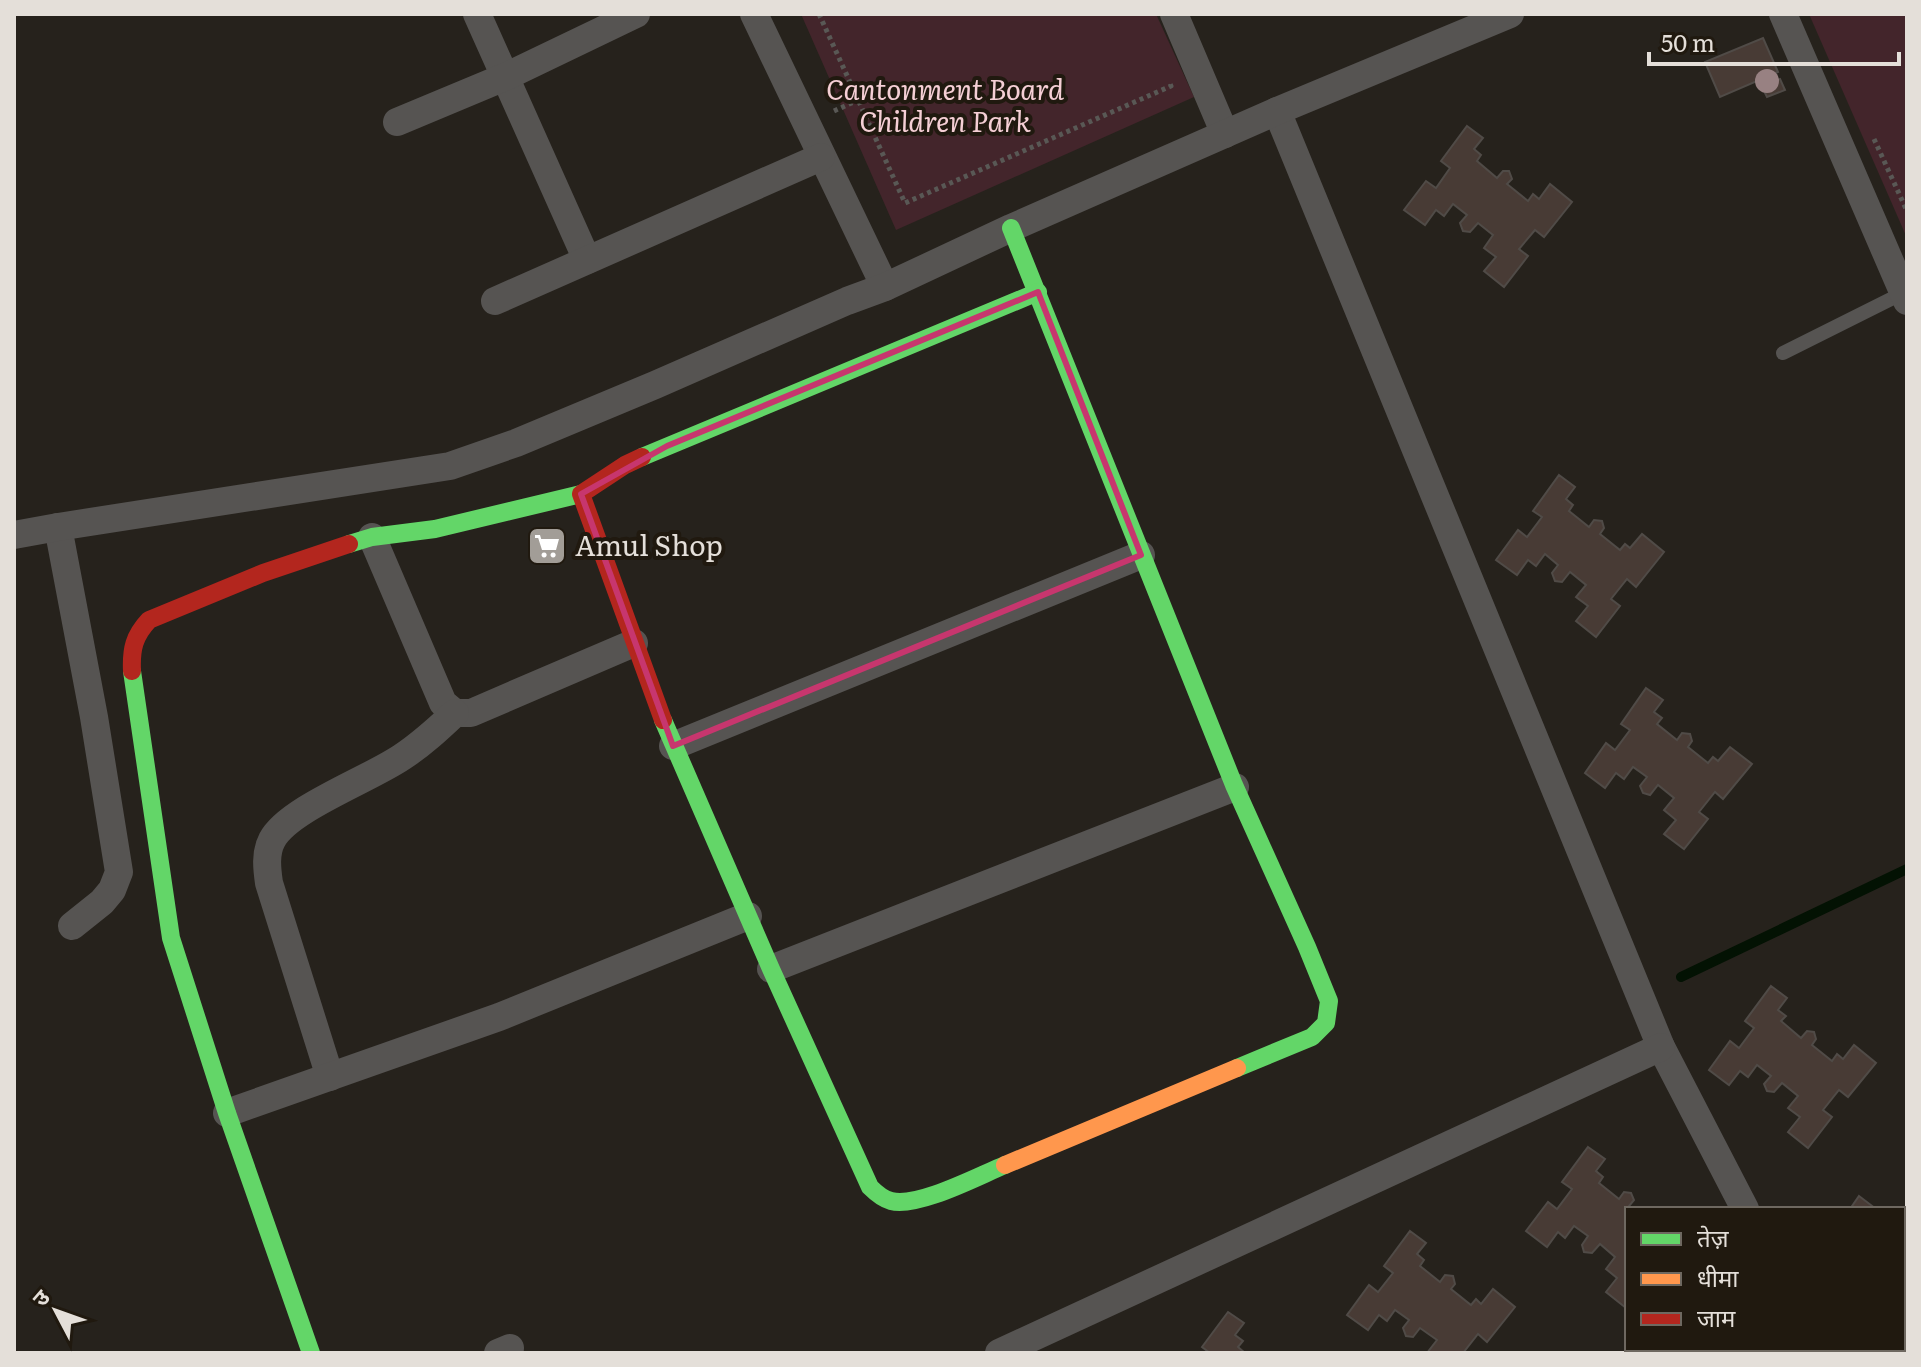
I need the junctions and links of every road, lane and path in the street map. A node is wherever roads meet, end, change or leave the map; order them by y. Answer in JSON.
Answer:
{"nodes":[{"id":1,"x":477,"y":14,"type":"edge"},
{"id":2,"x":636,"y":14,"type":"edge"},
{"id":3,"x":754,"y":14,"type":"edge"},
{"id":4,"x":819,"y":14,"type":"edge"},
{"id":5,"x":1174,"y":14,"type":"edge"},
{"id":6,"x":1510,"y":14,"type":"edge"},
{"id":7,"x":1783,"y":14,"type":"edge"},
{"id":8,"x":1164,"y":72,"type":"dead end"},
{"id":9,"x":505,"y":77,"type":"junction"},
{"id":10,"x":1277,"y":111,"type":"junction"},
{"id":11,"x":397,"y":122,"type":"dead end"},
{"id":12,"x":1225,"y":134,"type":"junction"},
{"id":13,"x":821,"y":157,"type":"junction"},
{"id":14,"x":1011,"y":228,"type":"junction"},
{"id":15,"x":587,"y":260,"type":"junction"},
{"id":16,"x":885,"y":287,"type":"junction"},
{"id":17,"x":1038,"y":292,"type":"junction"},
{"id":18,"x":1905,"y":297,"type":"edge"},
{"id":19,"x":495,"y":301,"type":"dead end"},
{"id":20,"x":1783,"y":353,"type":"dead end"},
{"id":21,"x":581,"y":494,"type":"junction"},
{"id":22,"x":58,"y":527,"type":"junction"},
{"id":23,"x":14,"y":535,"type":"edge"},
{"id":24,"x":372,"y":537,"type":"junction"},
{"id":25,"x":1141,"y":555,"type":"junction"},
{"id":26,"x":634,"y":643,"type":"junction"},
{"id":27,"x":455,"y":713,"type":"junction"},
{"id":28,"x":673,"y":746,"type":"junction"},
{"id":29,"x":1235,"y":787,"type":"junction"},
{"id":30,"x":748,"y":916,"type":"junction"},
{"id":31,"x":72,"y":926,"type":"dead end"},
{"id":32,"x":771,"y":969,"type":"junction"},
{"id":33,"x":1661,"y":1047,"type":"junction"},
{"id":34,"x":330,"y":1077,"type":"junction"},
{"id":35,"x":227,"y":1113,"type":"junction"},
{"id":36,"x":1744,"y":1207,"type":"edge"},
{"id":37,"x":311,"y":1353,"type":"edge"},
{"id":38,"x":999,"y":1353,"type":"edge"}],
"edges":[{"from":1,"to":9,"type":"street"},
{"from":2,"to":9,"type":"street"},
{"from":3,"to":13,"type":"street"},
{"from":4,"to":8,"type":"path"},
{"from":5,"to":12,"type":"street"},
{"from":6,"to":10,"type":"street"},
{"from":7,"to":18,"type":"street"},
{"from":9,"to":11,"type":"street"},
{"from":9,"to":15,"type":"street"},
{"from":10,"to":12,"type":"street"},
{"from":10,"to":33,"type":"street"},
{"from":12,"to":14,"type":"street"},
{"from":13,"to":15,"type":"street"},
{"from":13,"to":16,"type":"street"},
{"from":14,"to":16,"type":"street"},
{"from":14,"to":17,"type":"street"},
{"from":15,"to":19,"type":"street"},
{"from":16,"to":22,"type":"street"},
{"from":17,"to":21,"type":"street"},
{"from":17,"to":25,"type":"street"},
{"from":18,"to":20,"type":"lane"},
{"from":21,"to":24,"type":"street"},
{"from":21,"to":26,"type":"street"},
{"from":22,"to":23,"type":"street"},
{"from":22,"to":31,"type":"street"},
{"from":24,"to":27,"type":"street"},
{"from":24,"to":35,"type":"street"},
{"from":25,"to":28,"type":"street"},
{"from":25,"to":29,"type":"street"},
{"from":26,"to":27,"type":"street"},
{"from":26,"to":28,"type":"street"},
{"from":27,"to":34,"type":"street"},
{"from":28,"to":30,"type":"street"},
{"from":29,"to":32,"type":"street"},
{"from":29,"to":32,"type":"street"},
{"from":30,"to":32,"type":"street"},
{"from":30,"to":34,"type":"street"},
{"from":33,"to":36,"type":"street"},
{"from":33,"to":38,"type":"street"},
{"from":34,"to":35,"type":"street"},
{"from":35,"to":37,"type":"street"}]}
